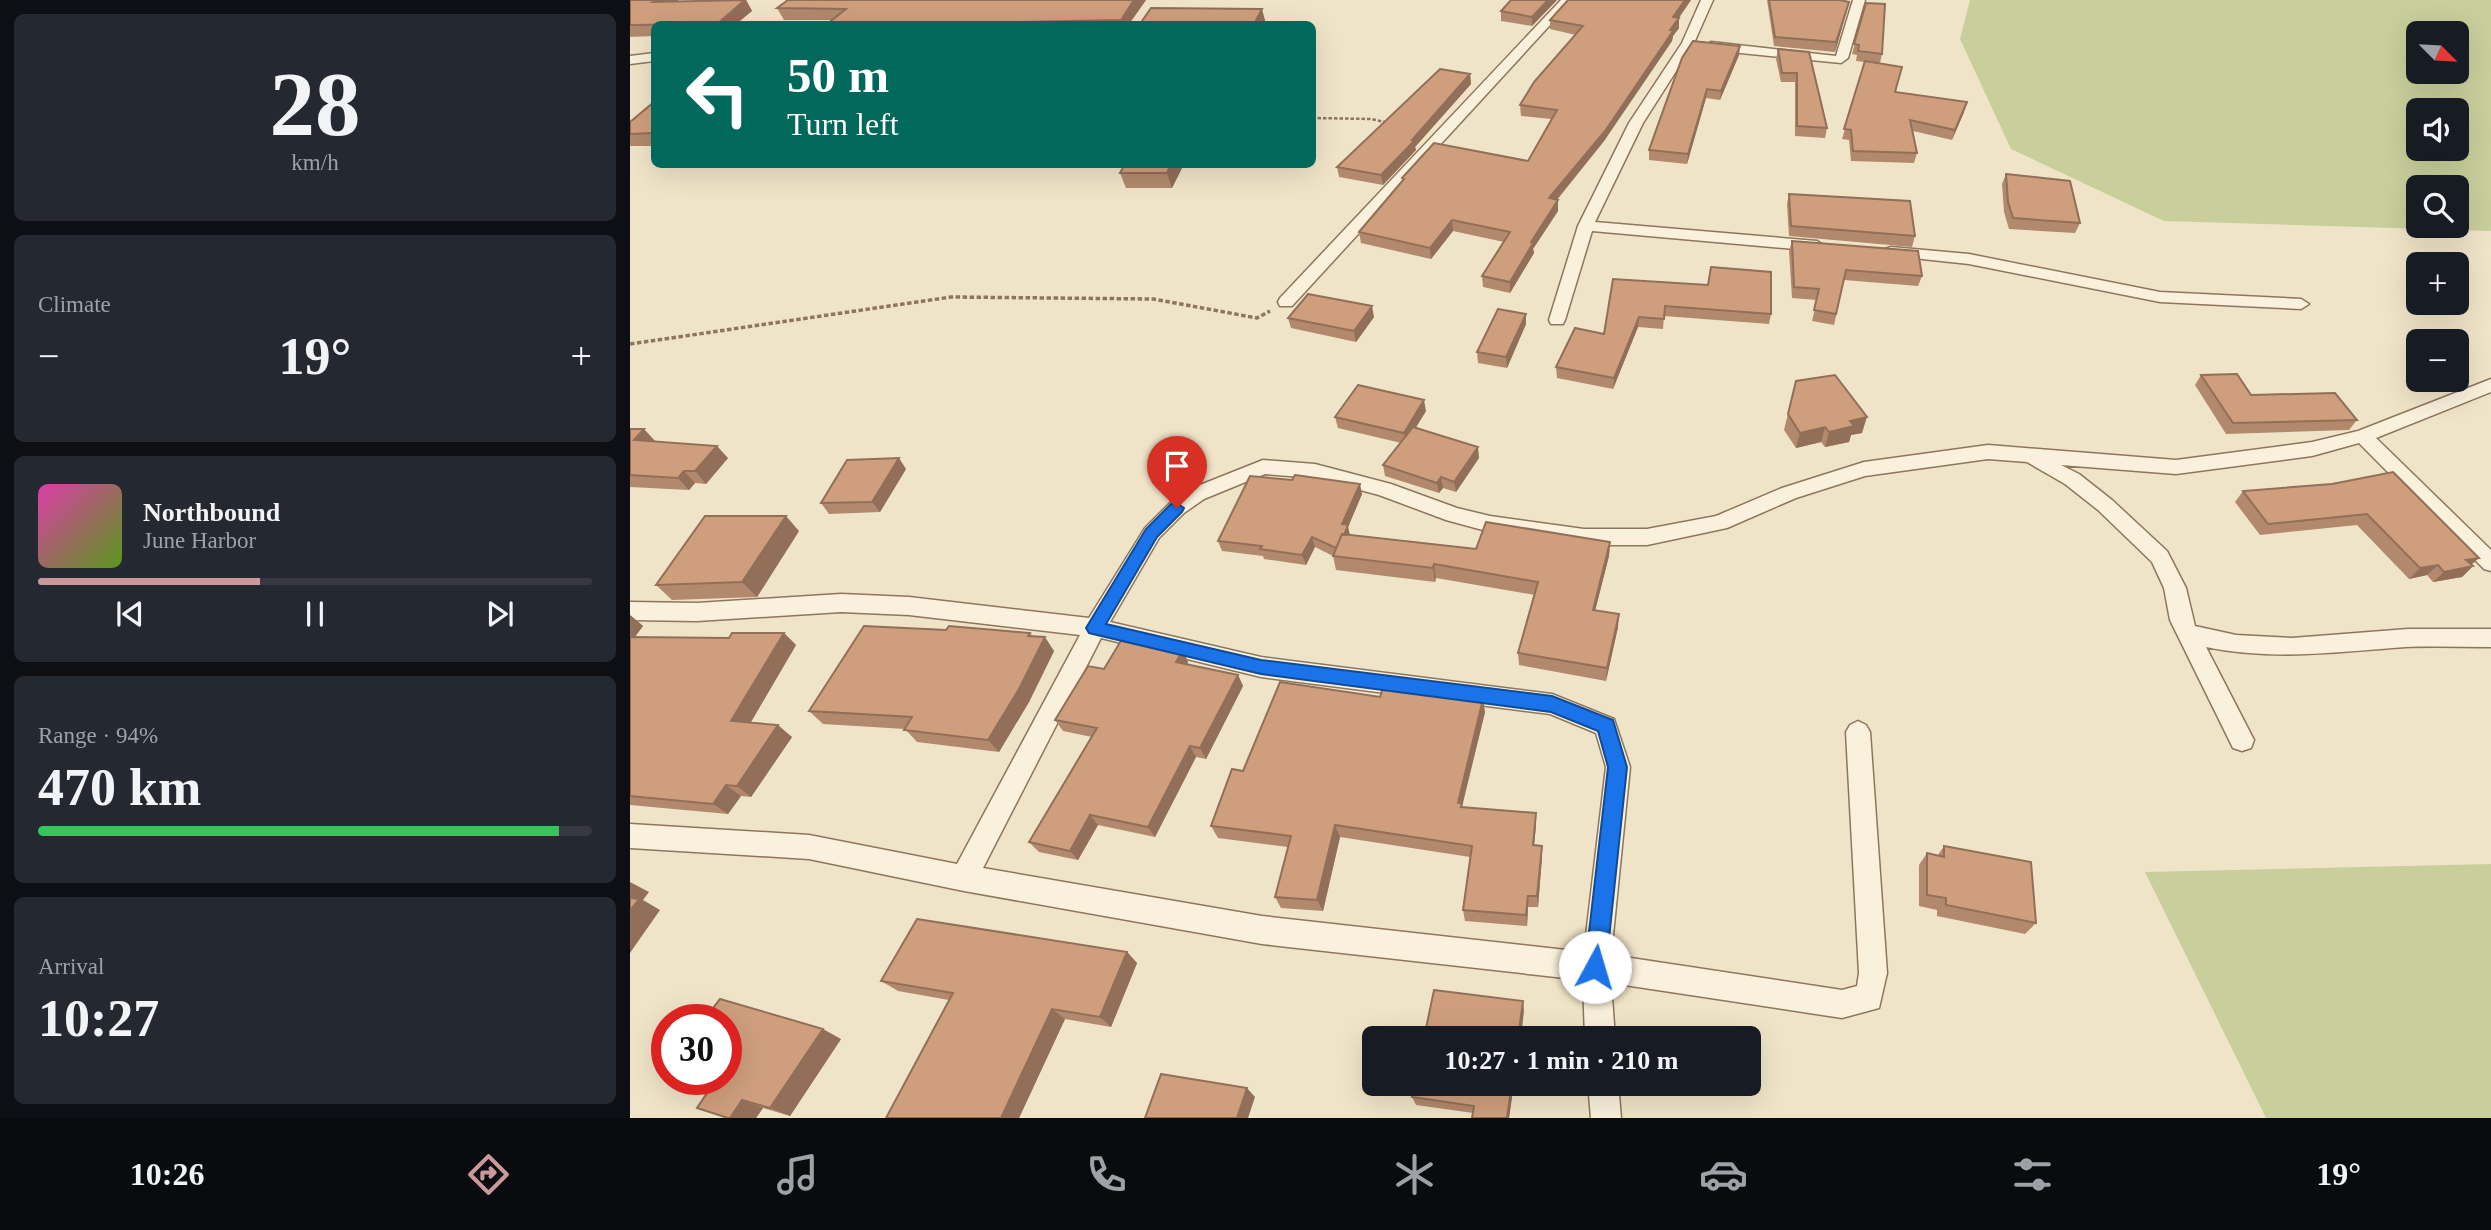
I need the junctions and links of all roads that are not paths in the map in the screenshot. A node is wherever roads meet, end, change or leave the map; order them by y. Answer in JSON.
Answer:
{"nodes":[{"id":1,"x":1567,"y":0,"type":"edge"},
{"id":2,"x":1707,"y":0,"type":"edge"},
{"id":3,"x":1859,"y":0,"type":"edge"},
{"id":4,"x":1688,"y":43,"type":"junction"},
{"id":5,"x":651,"y":57,"type":"edge"},
{"id":6,"x":630,"y":60,"type":"edge"},
{"id":7,"x":1586,"y":226,"type":"junction"},
{"id":8,"x":1827,"y":247,"type":"edge"},
{"id":9,"x":1881,"y":251,"type":"edge"},
{"id":10,"x":1286,"y":302,"type":"road end"},
{"id":11,"x":2301,"y":304,"type":"dead end"},
{"id":12,"x":1557,"y":320,"type":"dead end"},
{"id":13,"x":2491,"y":385,"type":"edge"},
{"id":14,"x":2362,"y":436,"type":"junction"},
{"id":15,"x":2024,"y":454,"type":"junction"},
{"id":16,"x":2491,"y":563,"type":"edge"},
{"id":17,"x":630,"y":611,"type":"edge"},
{"id":18,"x":1095,"y":628,"type":"junction"},
{"id":19,"x":2188,"y":634,"type":"junction"},
{"id":20,"x":2491,"y":638,"type":"edge"},
{"id":21,"x":1858,"y":732,"type":"dead end"},
{"id":22,"x":2242,"y":740,"type":"dead end"},
{"id":23,"x":630,"y":836,"type":"edge"},
{"id":24,"x":964,"y":878,"type":"junction"},
{"id":25,"x":1595,"y":967,"type":"junction"},
{"id":26,"x":1599,"y":1026,"type":"edge"},
{"id":27,"x":1604,"y":1096,"type":"edge"},
{"id":28,"x":1606,"y":1118,"type":"edge"}],
"edges":[{"from":1,"to":10,"type":"street"},
{"from":2,"to":4,"type":"street"},
{"from":3,"to":4,"type":"street"},
{"from":4,"to":7,"type":"street"},
{"from":5,"to":6,"type":"street"},
{"from":7,"to":8,"type":"street"},
{"from":7,"to":12,"type":"street"},
{"from":9,"to":11,"type":"street"},
{"from":13,"to":14,"type":"street"},
{"from":14,"to":15,"type":"street"},
{"from":14,"to":16,"type":"street"},
{"from":15,"to":18,"type":"street"},
{"from":15,"to":19,"type":"street"},
{"from":17,"to":18,"type":"street"},
{"from":18,"to":24,"type":"street"},
{"from":18,"to":25,"type":"street"},
{"from":19,"to":20,"type":"street"},
{"from":19,"to":22,"type":"street"},
{"from":21,"to":25,"type":"street"},
{"from":23,"to":24,"type":"street"},
{"from":24,"to":25,"type":"street"},
{"from":25,"to":26,"type":"street"},
{"from":27,"to":28,"type":"street"}]}
